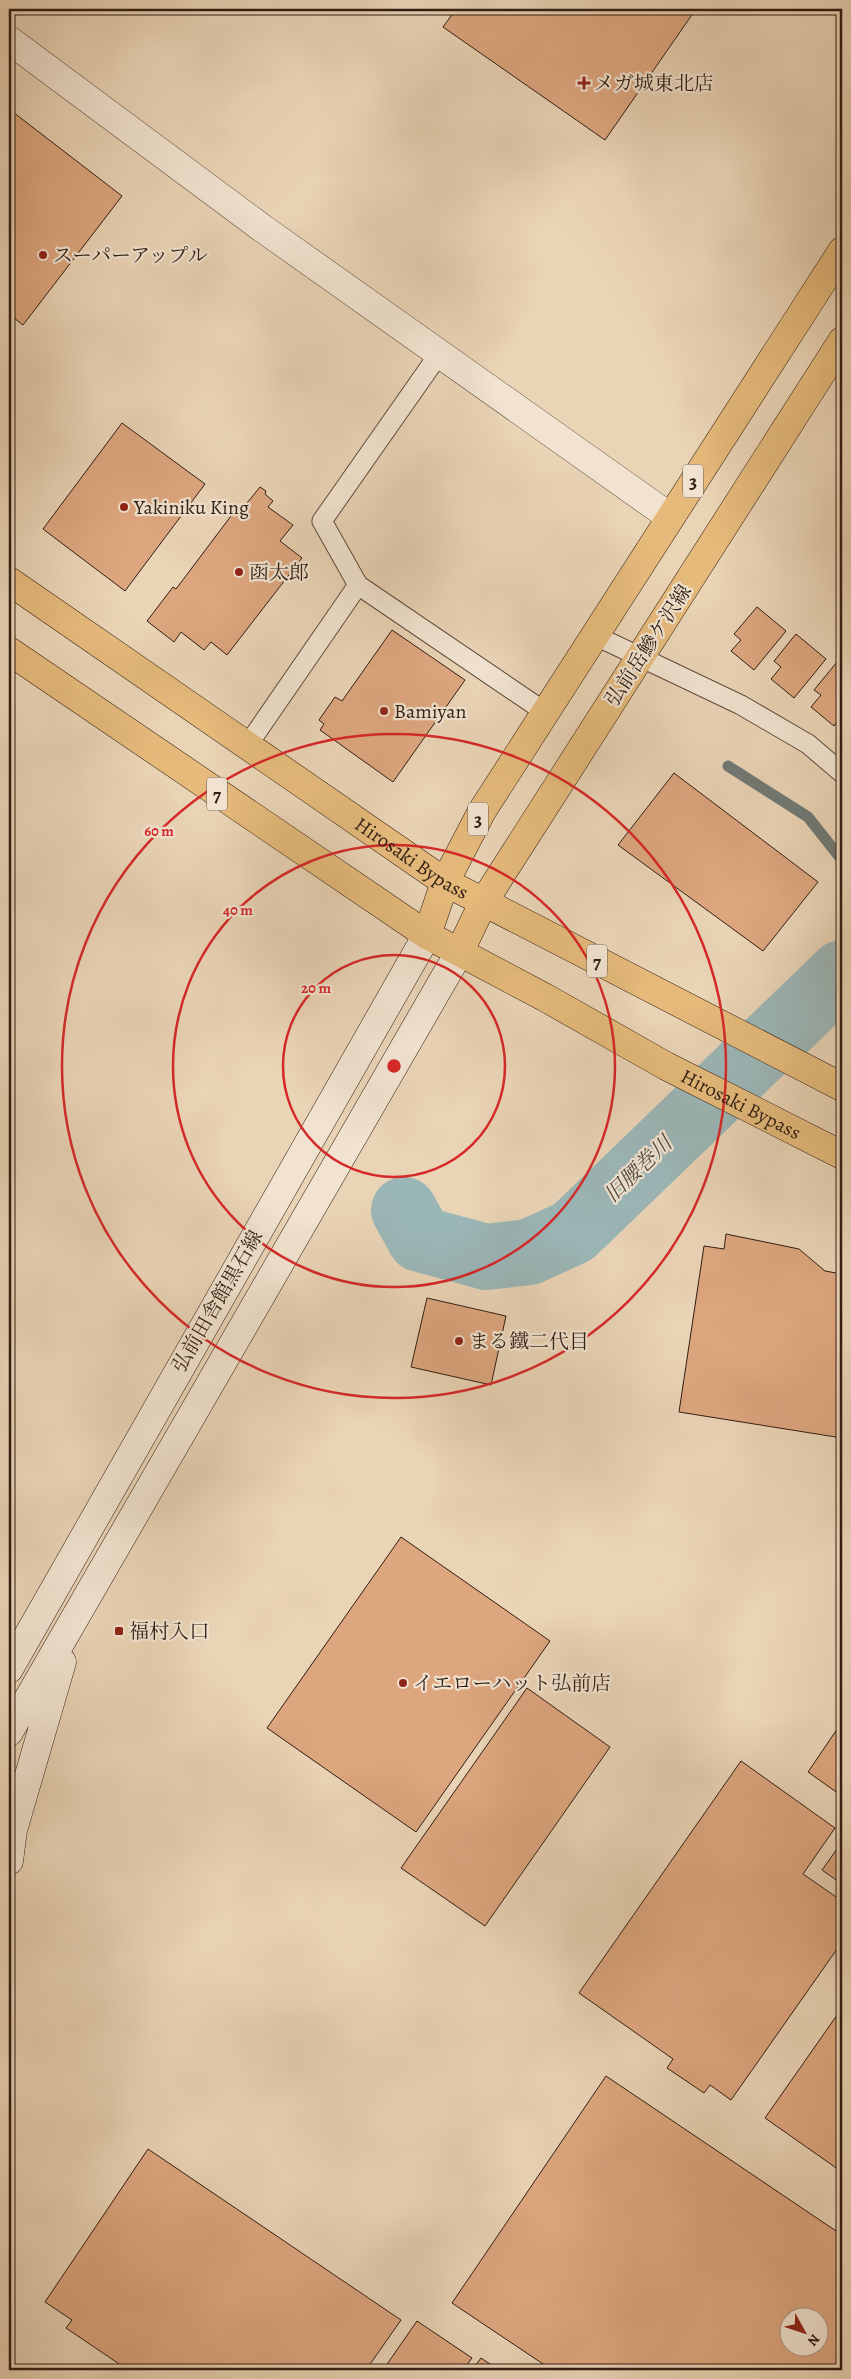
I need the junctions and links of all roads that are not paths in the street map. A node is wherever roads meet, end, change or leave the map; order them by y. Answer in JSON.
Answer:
{"nodes":[{"id":1,"x":9,"y":40,"type":"edge"},
{"id":2,"x":842,"y":251,"type":"edge"},
{"id":3,"x":842,"y":341,"type":"edge"},
{"id":4,"x":439,"y":354,"type":"junction"},
{"id":5,"x":670,"y":518,"type":"junction"},
{"id":6,"x":9,"y":581,"type":"edge"},
{"id":7,"x":358,"y":585,"type":"junction"},
{"id":8,"x":594,"y":636,"type":"junction"},
{"id":9,"x":9,"y":650,"type":"edge"},
{"id":10,"x":640,"y":657,"type":"junction"},
{"id":11,"x":545,"y":712,"type":"junction"},
{"id":12,"x":247,"y":746,"type":"junction"},
{"id":13,"x":842,"y":773,"type":"edge"},
{"id":14,"x":445,"y":882,"type":"junction"},
{"id":15,"x":482,"y":903,"type":"junction"},
{"id":16,"x":427,"y":935,"type":"junction"},
{"id":17,"x":460,"y":951,"type":"junction"},
{"id":18,"x":842,"y":1087,"type":"edge"},
{"id":19,"x":842,"y":1155,"type":"edge"},
{"id":20,"x":74,"y":1620,"type":"junction"},
{"id":21,"x":9,"y":1669,"type":"edge"},
{"id":22,"x":9,"y":1732,"type":"edge"},
{"id":23,"x":9,"y":1861,"type":"edge"}],
"edges":[{"from":1,"to":4,"type":"main road"},
{"from":2,"to":5,"type":"main road","number":"3"},
{"from":3,"to":10,"type":"main road","name":"弘前岳鰺ケ沢線"},
{"from":4,"to":5,"type":"main road"},
{"from":4,"to":7,"type":"lane"},
{"from":5,"to":8,"type":"main road","number":"3"},
{"from":6,"to":12,"type":"main road","name":"Hirosaki Bypass","number":"7"},
{"from":7,"to":11,"type":"lane"},
{"from":7,"to":12,"type":"lane"},
{"from":8,"to":10,"type":"lane"},
{"from":8,"to":11,"type":"main road","number":"3"},
{"from":9,"to":16,"type":"main road","name":"Hirosaki Bypass","number":"7"},
{"from":10,"to":13,"type":"lane"},
{"from":10,"to":15,"type":"main road","name":"弘前岳鰺ケ沢線"},
{"from":11,"to":14,"type":"main road","number":"3"},
{"from":12,"to":14,"type":"main road","name":"Hirosaki Bypass","number":"7"},
{"from":14,"to":15,"type":"main road","name":"Hirosaki Bypass","number":"7"},
{"from":14,"to":16,"type":"main road","number":"3"},
{"from":15,"to":17,"type":"main road","name":"弘前岳鰺ケ沢線"},
{"from":15,"to":18,"type":"main road","name":"Hirosaki Bypass","number":"7"},
{"from":16,"to":17,"type":"main road","name":"Hirosaki Bypass","number":"7"},
{"from":16,"to":21,"type":"main road","name":"弘前田舎館黒石線"},
{"from":17,"to":19,"type":"main road","name":"Hirosaki Bypass","number":"7"},
{"from":17,"to":20,"type":"main road","name":"弘前田舎館黒石線"},
{"from":20,"to":22,"type":"main road","name":"弘前田舎館黒石線"},
{"from":20,"to":23,"type":"main road","name":"弘前田舎館黒石線"}]}
